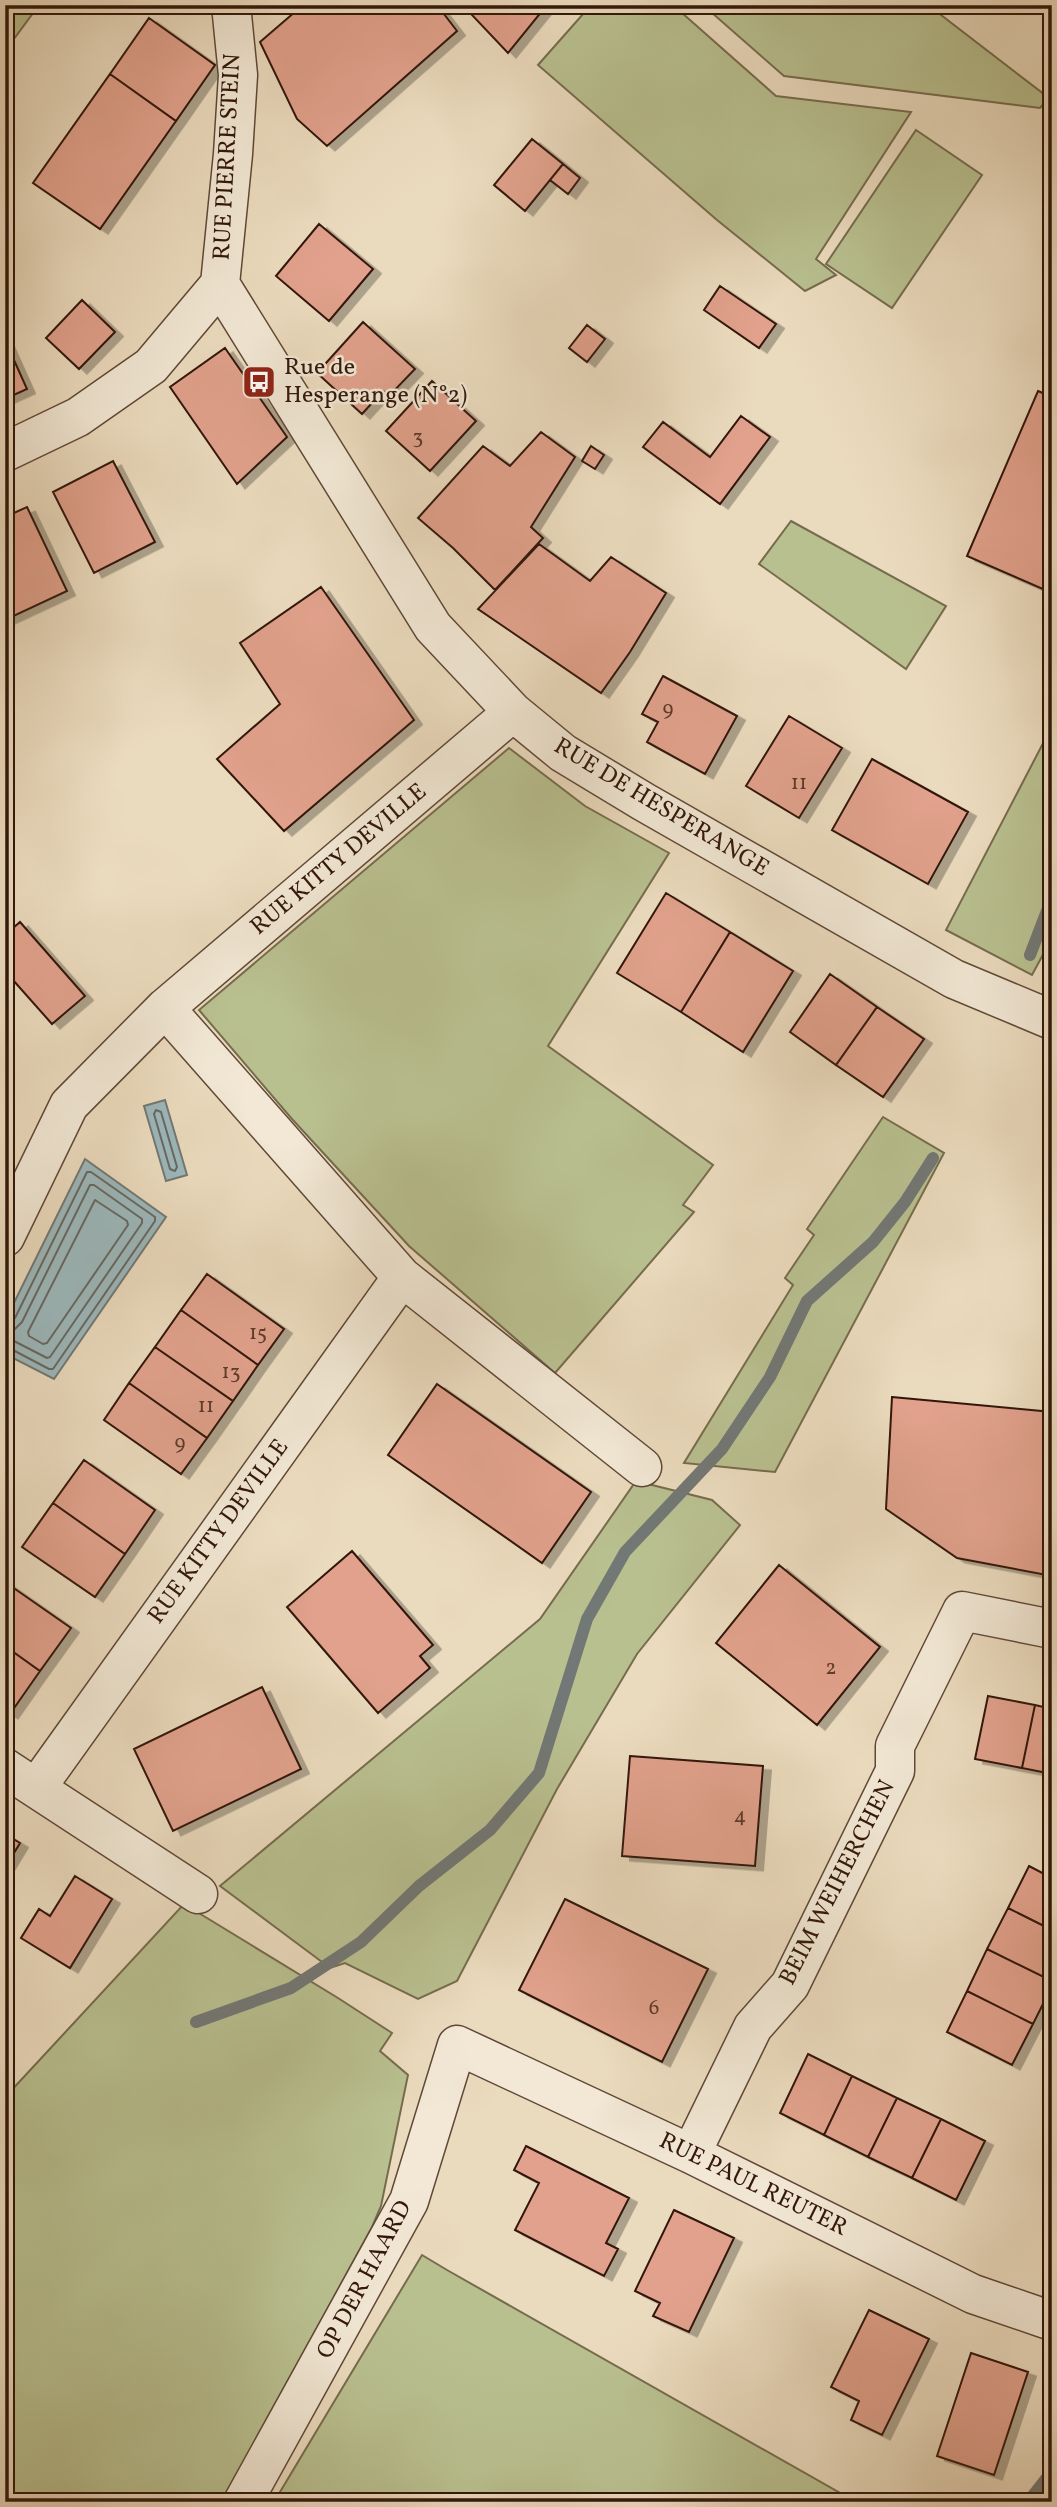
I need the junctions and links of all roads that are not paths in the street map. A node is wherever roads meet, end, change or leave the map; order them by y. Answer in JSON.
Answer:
{"nodes":[{"id":1,"x":232,"y":5,"type":"edge"},
{"id":2,"x":219,"y":284,"type":"junction"},
{"id":3,"x":5,"y":452,"type":"edge"},
{"id":4,"x":513,"y":712,"type":"junction"},
{"id":5,"x":165,"y":1008,"type":"junction"},
{"id":6,"x":1052,"y":1020,"type":"edge"},
{"id":7,"x":5,"y":1237,"type":"edge"},
{"id":8,"x":402,"y":1277,"type":"junction"},
{"id":9,"x":642,"y":1467,"type":"dead end"},
{"id":10,"x":1052,"y":1629,"type":"edge"},
{"id":11,"x":21,"y":1777,"type":"edge"},
{"id":12,"x":198,"y":1894,"type":"dead end"},
{"id":13,"x":457,"y":2045,"type":"joint"},
{"id":14,"x":691,"y":2154,"type":"junction"},
{"id":15,"x":1052,"y":2320,"type":"edge"},
{"id":16,"x":243,"y":2502,"type":"edge"}],
"edges":[{"from":1,"to":2,"type":"street","name":"RUE PIERRE STEIN"},
{"from":2,"to":3,"type":"street","name":"RUE PIERRE STEIN"},
{"from":2,"to":4,"type":"street","name":"RUE DE HESPERANGE"},
{"from":4,"to":5,"type":"street","name":"RUE KITTY DEVILLE"},
{"from":4,"to":6,"type":"street","name":"RUE DE HESPERANGE"},
{"from":5,"to":7,"type":"street","name":"RUE KITTY DEVILLE"},
{"from":5,"to":8,"type":"street"},
{"from":8,"to":9,"type":"street"},
{"from":8,"to":11,"type":"street","name":"RUE KITTY DEVILLE"},
{"from":10,"to":14,"type":"street","name":"BEIM WEIHERCHEN"},
{"from":11,"to":12,"type":"street","name":"RUE KITTY DEVILLE"},
{"from":13,"to":14,"type":"street","name":"RUE PAUL REUTER"},
{"from":13,"to":16,"type":"street","name":"OP DER HAARD"},
{"from":14,"to":15,"type":"street","name":"RUE PAUL REUTER"}]}
